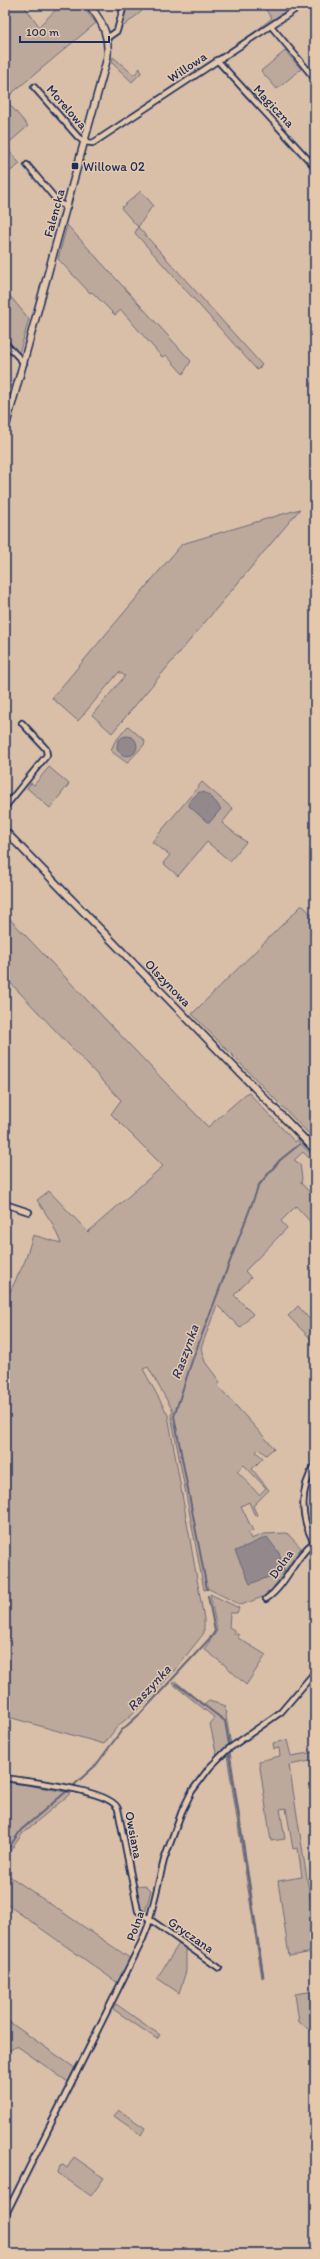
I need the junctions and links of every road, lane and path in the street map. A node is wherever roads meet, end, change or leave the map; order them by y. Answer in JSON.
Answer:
{"nodes":[{"id":1,"x":89,"y":5,"type":"edge"},
{"id":2,"x":124,"y":5,"type":"edge"},
{"id":3,"x":302,"y":5,"type":"edge"},
{"id":4,"x":270,"y":26,"type":"junction"},
{"id":5,"x":107,"y":38,"type":"junction"},
{"id":6,"x":217,"y":60,"type":"junction"},
{"id":7,"x":315,"y":79,"type":"edge"},
{"id":8,"x":34,"y":87,"type":"dead end"},
{"id":9,"x":84,"y":142,"type":"junction"},
{"id":10,"x":27,"y":165,"type":"dead end"},
{"id":11,"x":315,"y":166,"type":"edge"},
{"id":12,"x":66,"y":207,"type":"junction"},
{"id":13,"x":5,"y":343,"type":"edge"},
{"id":14,"x":24,"y":363,"type":"junction"},
{"id":15,"x":7,"y":416,"type":"edge"},
{"id":16,"x":5,"y":429,"type":"edge"},
{"id":17,"x":22,"y":723,"type":"dead end"},
{"id":18,"x":5,"y":807,"type":"edge"},
{"id":19,"x":5,"y":831,"type":"edge"},
{"id":20,"x":315,"y":1150,"type":"edge"},
{"id":21,"x":5,"y":1204,"type":"edge"},
{"id":22,"x":29,"y":1212,"type":"dead end"},
{"id":23,"x":315,"y":1465,"type":"edge"},
{"id":24,"x":314,"y":1543,"type":"edge"},
{"id":25,"x":266,"y":1599,"type":"dead end"},
{"id":26,"x":315,"y":1672,"type":"edge"},
{"id":27,"x":5,"y":1778,"type":"edge"},
{"id":28,"x":149,"y":1920,"type":"junction"},
{"id":29,"x":219,"y":1968,"type":"dead end"},
{"id":30,"x":5,"y":2216,"type":"edge"}],
"edges":[{"from":1,"to":5,"type":"street","name":"Falencka"},
{"from":2,"to":5,"type":"street"},
{"from":3,"to":4,"type":"street","name":"Willowa"},
{"from":4,"to":6,"type":"street","name":"Willowa"},
{"from":4,"to":7,"type":"street"},
{"from":5,"to":9,"type":"street","name":"Falencka"},
{"from":6,"to":9,"type":"street","name":"Willowa"},
{"from":6,"to":11,"type":"street","name":"Magiczna"},
{"from":8,"to":9,"type":"street","name":"Morelowa"},
{"from":9,"to":12,"type":"street","name":"Falencka"},
{"from":10,"to":12,"type":"street"},
{"from":12,"to":14,"type":"street","name":"Falencka"},
{"from":13,"to":14,"type":"street"},
{"from":14,"to":15,"type":"street","name":"Falencka"},
{"from":15,"to":16,"type":"street","name":"Falencka"},
{"from":17,"to":18,"type":"street"},
{"from":19,"to":20,"type":"street","name":"Olszynowa"},
{"from":21,"to":22,"type":"street"},
{"from":23,"to":24,"type":"street"},
{"from":24,"to":25,"type":"street","name":"Dolna"},
{"from":26,"to":28,"type":"street","name":"Polna"},
{"from":27,"to":28,"type":"street","name":"Owsiana"},
{"from":28,"to":29,"type":"street","name":"Gryczana"},
{"from":28,"to":30,"type":"street","name":"Polna"}]}
